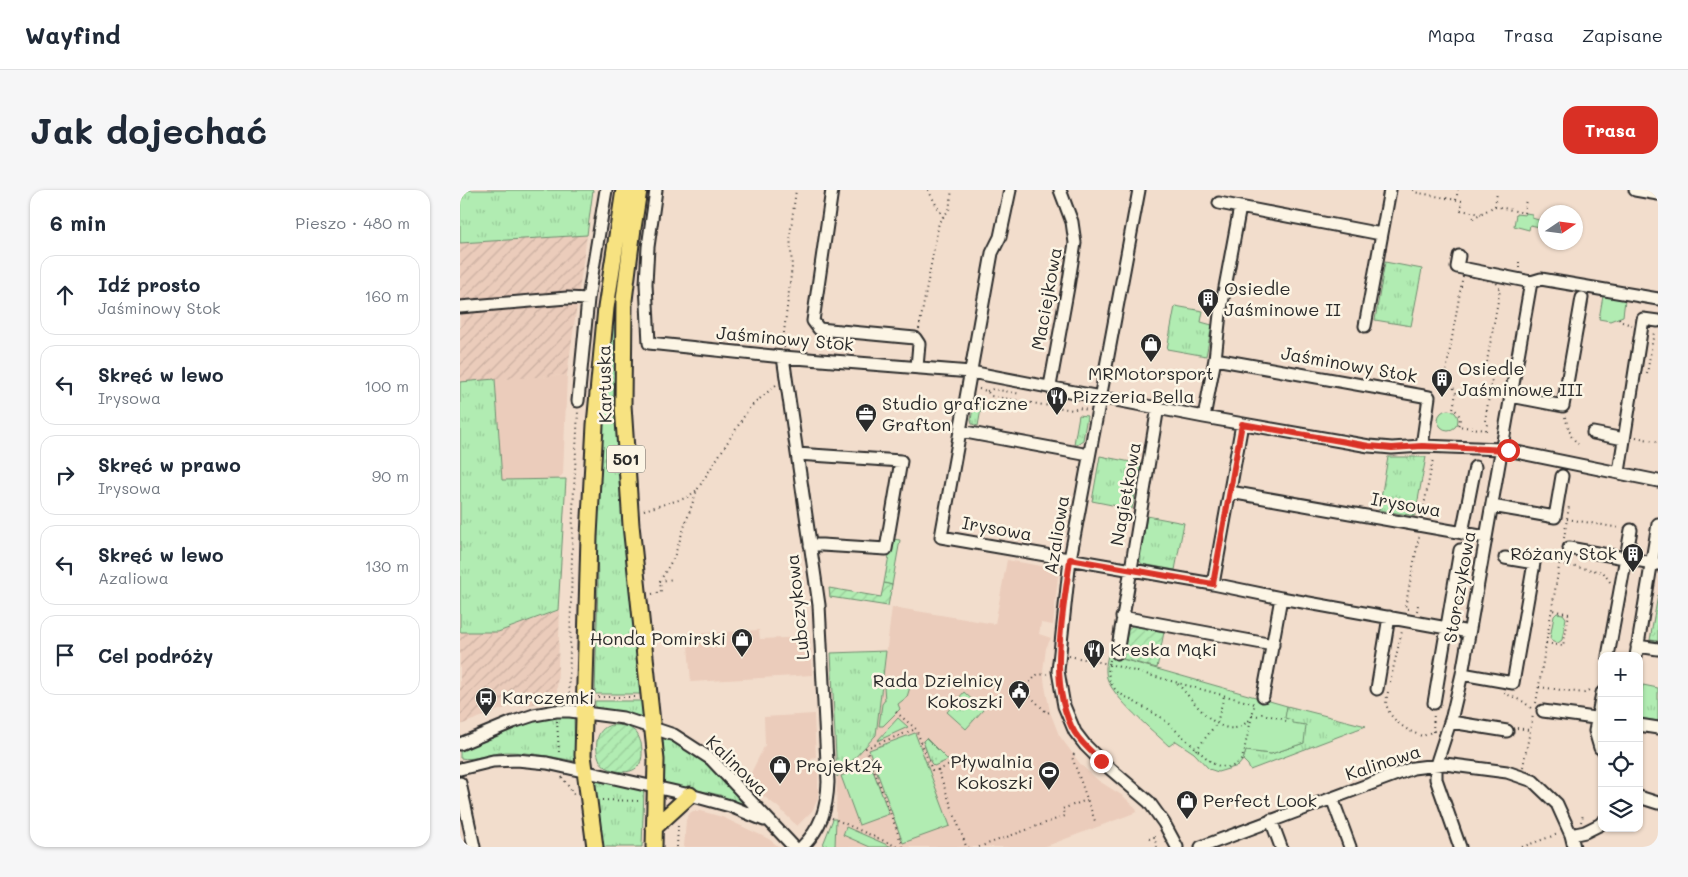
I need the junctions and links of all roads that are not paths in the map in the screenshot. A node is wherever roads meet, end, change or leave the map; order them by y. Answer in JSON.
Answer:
{"nodes":[{"id":1,"x":606,"y":190,"type":"edge"},
{"id":2,"x":624,"y":190,"type":"edge"},
{"id":3,"x":640,"y":190,"type":"edge"},
{"id":4,"x":656,"y":190,"type":"edge"},
{"id":5,"x":832,"y":190,"type":"edge"},
{"id":6,"x":1010,"y":190,"type":"edge"},
{"id":7,"x":1060,"y":190,"type":"edge"},
{"id":8,"x":1139,"y":190,"type":"edge"},
{"id":9,"x":1390,"y":190,"type":"edge"},
{"id":10,"x":1635,"y":190,"type":"edge"},
{"id":11,"x":1658,"y":194,"type":"edge"},
{"id":12,"x":1219,"y":203,"type":"dead end"},
{"id":13,"x":1240,"y":207,"type":"junction"},
{"id":14,"x":1381,"y":234,"type":"junction"},
{"id":15,"x":1459,"y":256,"type":"dead end"},
{"id":16,"x":1536,"y":280,"type":"junction"},
{"id":17,"x":1582,"y":298,"type":"dead end"},
{"id":18,"x":588,"y":299,"type":"junction"},
{"id":19,"x":1658,"y":299,"type":"edge"},
{"id":20,"x":460,"y":307,"type":"edge"},
{"id":21,"x":1656,"y":324,"type":"edge"},
{"id":22,"x":1365,"y":326,"type":"dead end"},
{"id":23,"x":783,"y":357,"type":"junction"},
{"id":24,"x":1215,"y":359,"type":"junction"},
{"id":25,"x":917,"y":367,"type":"junction"},
{"id":26,"x":970,"y":372,"type":"junction"},
{"id":27,"x":1050,"y":386,"type":"junction"},
{"id":28,"x":1100,"y":395,"type":"junction"},
{"id":29,"x":1511,"y":396,"type":"junction"},
{"id":30,"x":578,"y":401,"type":"road end"},
{"id":31,"x":1158,"y":407,"type":"junction"},
{"id":32,"x":1204,"y":416,"type":"junction"},
{"id":33,"x":1242,"y":424,"type":"junction"},
{"id":34,"x":960,"y":431,"type":"junction"},
{"id":35,"x":1593,"y":433,"type":"dead end"},
{"id":36,"x":1630,"y":436,"type":"junction"},
{"id":37,"x":1422,"y":446,"type":"junction"},
{"id":38,"x":1502,"y":449,"type":"junction"},
{"id":39,"x":797,"y":454,"type":"junction"},
{"id":40,"x":1089,"y":455,"type":"junction"},
{"id":41,"x":1475,"y":468,"type":"dead end"},
{"id":42,"x":1619,"y":472,"type":"junction"},
{"id":43,"x":1562,"y":476,"type":"dead end"},
{"id":44,"x":1658,"y":481,"type":"edge"},
{"id":45,"x":1230,"y":492,"type":"junction"},
{"id":46,"x":1492,"y":506,"type":"junction"},
{"id":47,"x":1658,"y":524,"type":"edge"},
{"id":48,"x":1631,"y":530,"type":"road end"},
{"id":49,"x":1462,"y":533,"type":"junction"},
{"id":50,"x":1486,"y":537,"type":"junction"},
{"id":51,"x":810,"y":546,"type":"junction"},
{"id":52,"x":1564,"y":548,"type":"road end"},
{"id":53,"x":1460,"y":550,"type":"dead end"},
{"id":54,"x":1505,"y":558,"type":"dead end"},
{"id":55,"x":1626,"y":558,"type":"junction"},
{"id":56,"x":1070,"y":559,"type":"junction"},
{"id":57,"x":1654,"y":563,"type":"edge"},
{"id":58,"x":1130,"y":570,"type":"junction"},
{"id":59,"x":1213,"y":584,"type":"junction"},
{"id":60,"x":1281,"y":598,"type":"junction"},
{"id":61,"x":1122,"y":617,"type":"junction"},
{"id":62,"x":1390,"y":617,"type":"junction"},
{"id":63,"x":1447,"y":628,"type":"junction"},
{"id":64,"x":1470,"y":632,"type":"junction"},
{"id":65,"x":1273,"y":645,"type":"junction"},
{"id":66,"x":1658,"y":649,"type":"edge"},
{"id":67,"x":1636,"y":651,"type":"edge"},
{"id":68,"x":1609,"y":652,"type":"edge"},
{"id":69,"x":1117,"y":653,"type":"road end"},
{"id":70,"x":1462,"y":674,"type":"junction"},
{"id":71,"x":1377,"y":689,"type":"dead end"},
{"id":72,"x":1259,"y":700,"type":"road end"},
{"id":73,"x":1434,"y":702,"type":"road end"},
{"id":74,"x":1539,"y":711,"type":"road end"},
{"id":75,"x":585,"y":713,"type":"junction"},
{"id":76,"x":1598,"y":719,"type":"edge"},
{"id":77,"x":1450,"y":722,"type":"junction"},
{"id":78,"x":1598,"y":722,"type":"edge"},
{"id":79,"x":1643,"y":726,"type":"edge"},
{"id":80,"x":652,"y":728,"type":"junction"},
{"id":81,"x":1658,"y":728,"type":"edge"},
{"id":82,"x":1507,"y":731,"type":"dead end"},
{"id":83,"x":1598,"y":741,"type":"edge"},
{"id":84,"x":460,"y":744,"type":"edge"},
{"id":85,"x":1436,"y":764,"type":"junction"},
{"id":86,"x":460,"y":769,"type":"edge"},
{"id":87,"x":586,"y":772,"type":"junction"},
{"id":88,"x":460,"y":783,"type":"edge"},
{"id":89,"x":655,"y":794,"type":"junction"},
{"id":90,"x":690,"y":795,"type":"junction"},
{"id":91,"x":1332,"y":798,"type":"junction"},
{"id":92,"x":1271,"y":820,"type":"junction"},
{"id":93,"x":768,"y":821,"type":"junction"},
{"id":94,"x":1598,"y":826,"type":"edge"},
{"id":95,"x":654,"y":828,"type":"junction"},
{"id":96,"x":1566,"y":834,"type":"junction"},
{"id":97,"x":1214,"y":845,"type":"edge"},
{"id":98,"x":474,"y":847,"type":"edge"},
{"id":99,"x":595,"y":847,"type":"edge"},
{"id":100,"x":654,"y":847,"type":"edge"},
{"id":101,"x":794,"y":847,"type":"edge"},
{"id":102,"x":802,"y":847,"type":"edge"},
{"id":103,"x":1177,"y":847,"type":"edge"},
{"id":104,"x":1201,"y":847,"type":"edge"},
{"id":105,"x":1281,"y":847,"type":"edge"},
{"id":106,"x":1350,"y":847,"type":"edge"},
{"id":107,"x":1460,"y":847,"type":"edge"},
{"id":108,"x":1574,"y":847,"type":"edge"}],
"edges":[{"from":1,"to":18,"type":"street"},
{"from":2,"to":75,"type":"main road","name":"Kartuska","number":"501"},
{"from":3,"to":80,"type":"main road","name":"Kartuska","number":"501"},
{"from":4,"to":23,"type":"street","name":"Jaśminowy Stok"},
{"from":5,"to":25,"type":"street","name":"Jaśminowy Stok"},
{"from":6,"to":26,"type":"street"},
{"from":7,"to":27,"type":"street","name":"Maciejkowa"},
{"from":8,"to":28,"type":"street","name":"Azaliowa"},
{"from":9,"to":14,"type":"street"},
{"from":10,"to":11,"type":"street"},
{"from":12,"to":13,"type":"street"},
{"from":13,"to":14,"type":"street"},
{"from":13,"to":24,"type":"street"},
{"from":14,"to":22,"type":"street"},
{"from":15,"to":16,"type":"street"},
{"from":16,"to":19,"type":"street"},
{"from":16,"to":29,"type":"street","name":"Storczykowa"},
{"from":17,"to":29,"type":"street"},
{"from":18,"to":20,"type":"street"},
{"from":18,"to":30,"type":"street"},
{"from":21,"to":36,"type":"street"},
{"from":23,"to":25,"type":"street","name":"Jaśminowy Stok"},
{"from":23,"to":39,"type":"street","name":"Lubczykowa"},
{"from":24,"to":32,"type":"street"},
{"from":24,"to":37,"type":"street","name":"Jaśminowy Stok"},
{"from":25,"to":26,"type":"street","name":"Jaśminowy Stok"},
{"from":26,"to":27,"type":"street","name":"Jaśminowy Stok"},
{"from":26,"to":34,"type":"street","name":"Irysowa"},
{"from":27,"to":28,"type":"street","name":"Jaśminowy Stok"},
{"from":28,"to":31,"type":"street","name":"Jaśminowy Stok"},
{"from":28,"to":40,"type":"street","name":"Azaliowa"},
{"from":29,"to":38,"type":"street","name":"Storczykowa"},
{"from":31,"to":32,"type":"street","name":"Jaśminowy Stok"},
{"from":31,"to":58,"type":"street","name":"Nagietkowa"},
{"from":32,"to":33,"type":"street","name":"Jaśminowy Stok"},
{"from":33,"to":37,"type":"street","name":"Jaśminowy Stok"},
{"from":33,"to":45,"type":"street"},
{"from":34,"to":40,"type":"street"},
{"from":34,"to":56,"type":"street","name":"Irysowa"},
{"from":35,"to":36,"type":"street"},
{"from":36,"to":42,"type":"street"},
{"from":37,"to":38,"type":"street","name":"Jaśminowy Stok"},
{"from":38,"to":42,"type":"street","name":"Jaśminowy Stok"},
{"from":38,"to":46,"type":"street","name":"Storczykowa"},
{"from":39,"to":51,"type":"street","name":"Lubczykowa"},
{"from":39,"to":51,"type":"street"},
{"from":40,"to":56,"type":"street","name":"Azaliowa"},
{"from":41,"to":49,"type":"street","name":"Storczykowa"},
{"from":42,"to":44,"type":"street","name":"Jaśminowy Stok"},
{"from":43,"to":46,"type":"street"},
{"from":45,"to":49,"type":"street","name":"Irysowa"},
{"from":45,"to":59,"type":"street"},
{"from":46,"to":50,"type":"street","name":"Storczykowa"},
{"from":47,"to":57,"type":"street"},
{"from":48,"to":55,"type":"street"},
{"from":49,"to":50,"type":"street","name":"Irysowa"},
{"from":50,"to":64,"type":"street","name":"Storczykowa"},
{"from":51,"to":102,"type":"street","name":"Lubczykowa"},
{"from":52,"to":55,"type":"street"},
{"from":53,"to":63,"type":"street","name":"Storczykowa"},
{"from":54,"to":70,"type":"street"},
{"from":55,"to":57,"type":"street"},
{"from":55,"to":68,"type":"street"},
{"from":56,"to":58,"type":"street","name":"Irysowa"},
{"from":56,"to":103,"type":"street","name":"Azaliowa"},
{"from":57,"to":67,"type":"street"},
{"from":58,"to":59,"type":"street","name":"Irysowa"},
{"from":58,"to":61,"type":"street","name":"Nagietkowa"},
{"from":59,"to":60,"type":"street","name":"Irysowa"},
{"from":60,"to":62,"type":"street","name":"Irysowa"},
{"from":60,"to":65,"type":"street"},
{"from":61,"to":65,"type":"street"},
{"from":61,"to":69,"type":"street","name":"Nagietkowa"},
{"from":62,"to":63,"type":"street","name":"Irysowa"},
{"from":62,"to":71,"type":"street"},
{"from":63,"to":64,"type":"street","name":"Irysowa"},
{"from":63,"to":73,"type":"street","name":"Storczykowa"},
{"from":64,"to":70,"type":"street","name":"Storczykowa"},
{"from":65,"to":72,"type":"street"},
{"from":66,"to":67,"type":"street"},
{"from":70,"to":77,"type":"street","name":"Storczykowa"},
{"from":74,"to":76,"type":"street"},
{"from":75,"to":80,"type":"street","name":"Kalinowa"},
{"from":75,"to":84,"type":"street","name":"Kalinowa"},
{"from":75,"to":87,"type":"main road","number":"501"},
{"from":77,"to":82,"type":"street"},
{"from":77,"to":85,"type":"street","name":"Storczykowa"},
{"from":78,"to":83,"type":"street"},
{"from":79,"to":81,"type":"street"},
{"from":80,"to":89,"type":"main road","number":"501"},
{"from":80,"to":93,"type":"street","name":"Kalinowa"},
{"from":85,"to":91,"type":"street","name":"Kalinowa"},
{"from":85,"to":96,"type":"street","name":"Kalinowa"},
{"from":85,"to":107,"type":"street"},
{"from":86,"to":87,"type":"street","name":"Kalinowa"},
{"from":87,"to":89,"type":"street","name":"Kalinowa"},
{"from":87,"to":99,"type":"main road","number":"501"},
{"from":88,"to":98,"type":"street"},
{"from":89,"to":90,"type":"street","name":"Kalinowa"},
{"from":89,"to":95,"type":"main road","number":"501"},
{"from":90,"to":93,"type":"street","name":"Kalinowa"},
{"from":90,"to":95,"type":"main road"},
{"from":91,"to":92,"type":"street","name":"Kalinowa"},
{"from":91,"to":106,"type":"street"},
{"from":92,"to":97,"type":"street","name":"Kalinowa"},
{"from":92,"to":105,"type":"street"},
{"from":93,"to":101,"type":"street","name":"Kalinowa"},
{"from":94,"to":96,"type":"street"},
{"from":95,"to":100,"type":"main road","number":"501"},
{"from":96,"to":108,"type":"street","name":"Kalinowa"},
{"from":97,"to":104,"type":"street","name":"Kalinowa"}]}
